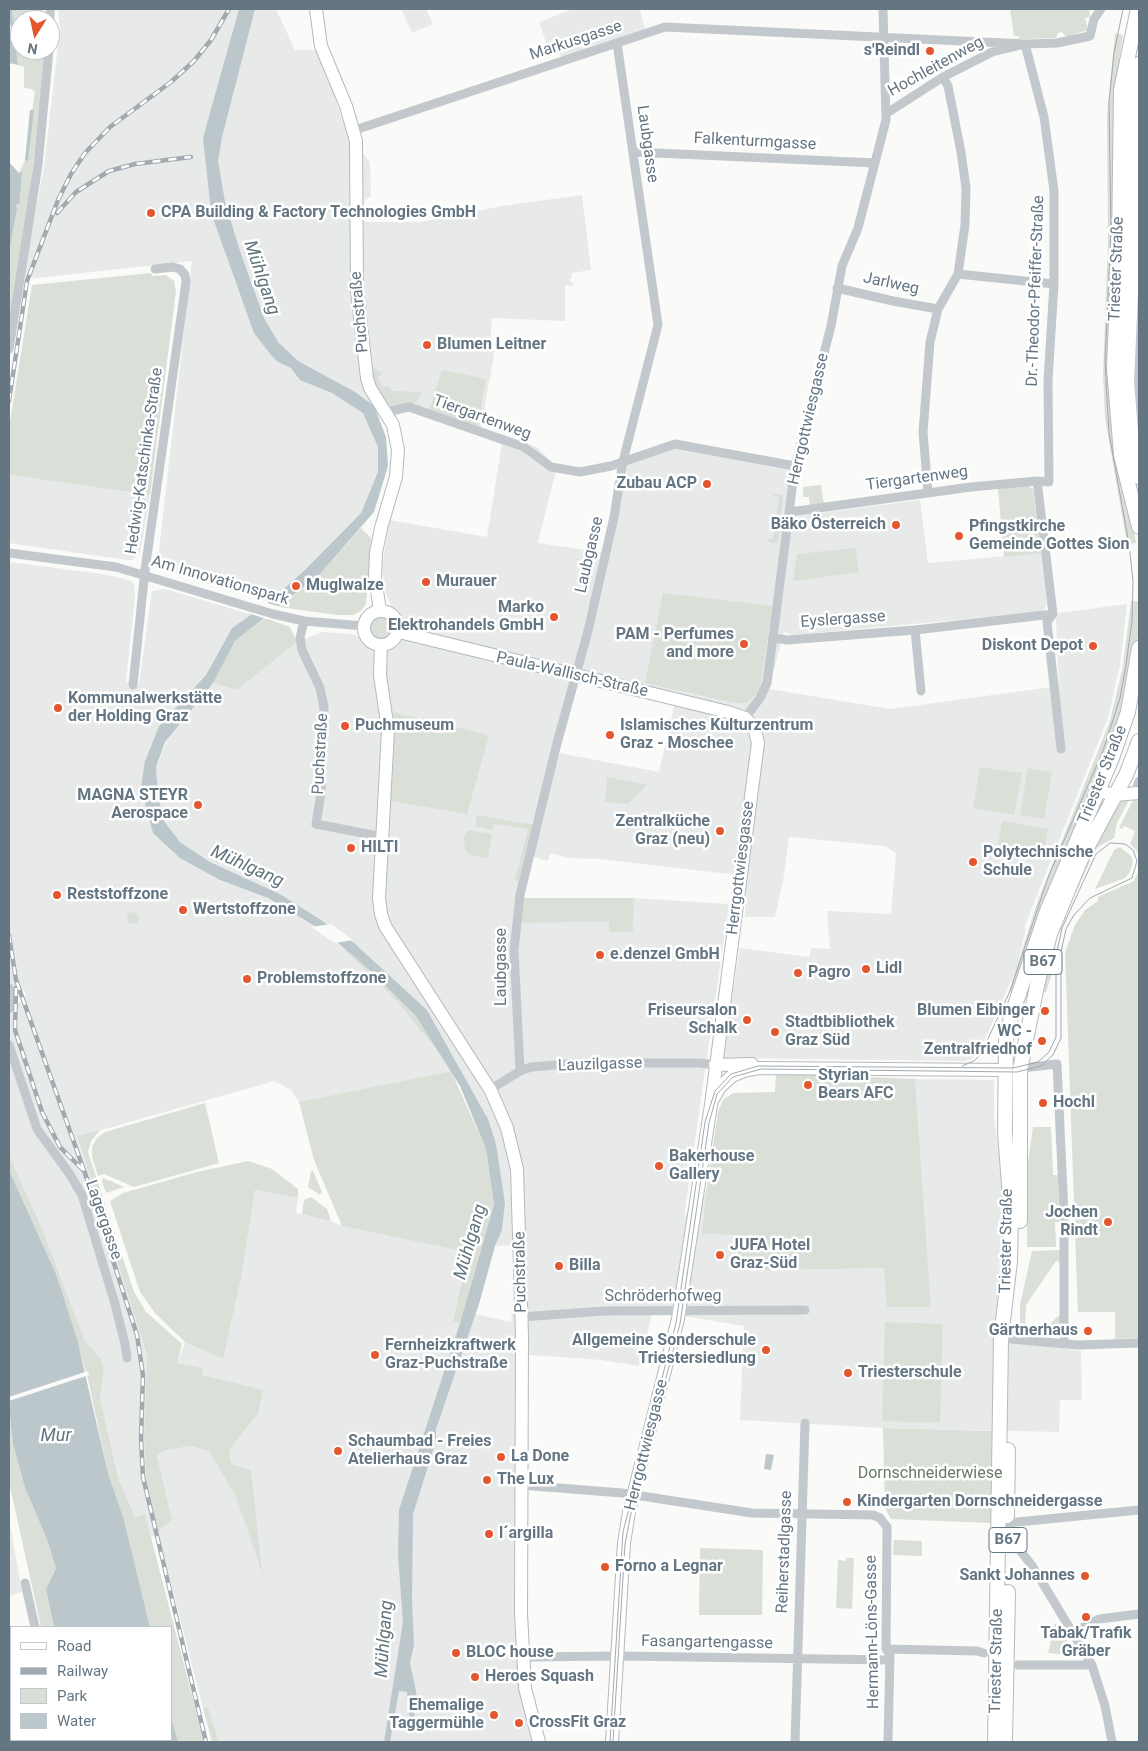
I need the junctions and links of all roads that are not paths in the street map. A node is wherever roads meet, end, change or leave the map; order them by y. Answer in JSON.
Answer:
{"nodes":[{"id":1,"x":316,"y":9,"type":"edge"},
{"id":2,"x":884,"y":9,"type":"edge"},
{"id":3,"x":1101,"y":9,"type":"edge"},
{"id":4,"x":1138,"y":9,"type":"edge"},
{"id":5,"x":884,"y":36,"type":"junction"},
{"id":6,"x":617,"y":43,"type":"junction"},
{"id":7,"x":1025,"y":44,"type":"junction"},
{"id":8,"x":48,"y":60,"type":"edge"},
{"id":9,"x":1139,"y":64,"type":"edge"},
{"id":10,"x":944,"y":77,"type":"junction"},
{"id":11,"x":1139,"y":102,"type":"edge"},
{"id":12,"x":887,"y":113,"type":"junction"},
{"id":13,"x":355,"y":130,"type":"junction"},
{"id":14,"x":1139,"y":146,"type":"edge"},
{"id":15,"x":634,"y":152,"type":"junction"},
{"id":16,"x":875,"y":163,"type":"junction"},
{"id":17,"x":155,"y":269,"type":"dead end"},
{"id":18,"x":1139,"y":269,"type":"edge"},
{"id":19,"x":958,"y":274,"type":"junction"},
{"id":20,"x":1054,"y":284,"type":"junction"},
{"id":21,"x":837,"y":288,"type":"junction"},
{"id":22,"x":938,"y":309,"type":"junction"},
{"id":23,"x":9,"y":349,"type":"edge"},
{"id":24,"x":387,"y":412,"type":"junction"},
{"id":25,"x":1139,"y":433,"type":"edge"},
{"id":26,"x":623,"y":461,"type":"junction"},
{"id":27,"x":795,"y":466,"type":"junction"},
{"id":28,"x":1139,"y":477,"type":"edge"},
{"id":29,"x":1037,"y":481,"type":"junction"},
{"id":30,"x":1050,"y":482,"type":"joint"},
{"id":31,"x":928,"y":493,"type":"junction"},
{"id":32,"x":790,"y":512,"type":"junction"},
{"id":33,"x":1139,"y":527,"type":"edge"},
{"id":34,"x":9,"y":553,"type":"edge"},
{"id":35,"x":145,"y":575,"type":"junction"},
{"id":36,"x":380,"y":610,"type":"junction"},
{"id":37,"x":1053,"y":614,"type":"junction"},
{"id":38,"x":304,"y":621,"type":"junction"},
{"id":39,"x":364,"y":626,"type":"junction"},
{"id":40,"x":915,"y":630,"type":"junction"},
{"id":41,"x":399,"y":632,"type":"junction"},
{"id":42,"x":774,"y":638,"type":"junction"},
{"id":43,"x":381,"y":645,"type":"junction"},
{"id":44,"x":1139,"y":648,"type":"edge"},
{"id":45,"x":577,"y":676,"type":"junction"},
{"id":46,"x":133,"y":685,"type":"dead end"},
{"id":47,"x":921,"y":691,"type":"dead end"},
{"id":48,"x":745,"y":718,"type":"junction"},
{"id":49,"x":1139,"y":741,"type":"edge"},
{"id":50,"x":1062,"y":749,"type":"dead end"},
{"id":51,"x":1138,"y":789,"type":"edge"},
{"id":52,"x":1098,"y":791,"type":"junction"},
{"id":53,"x":1115,"y":795,"type":"junction"},
{"id":54,"x":383,"y":836,"type":"junction"},
{"id":55,"x":9,"y":988,"type":"edge"},
{"id":56,"x":9,"y":1009,"type":"edge"},
{"id":57,"x":9,"y":1045,"type":"edge"},
{"id":58,"x":715,"y":1065,"type":"junction"},
{"id":59,"x":778,"y":1067,"type":"junction"},
{"id":60,"x":1005,"y":1070,"type":"junction"},
{"id":61,"x":1020,"y":1070,"type":"junction"},
{"id":62,"x":520,"y":1071,"type":"junction"},
{"id":63,"x":725,"y":1081,"type":"junction"},
{"id":64,"x":490,"y":1090,"type":"junction"},
{"id":65,"x":710,"y":1105,"type":"junction"},
{"id":66,"x":805,"y":1310,"type":"dead end"},
{"id":67,"x":680,"y":1312,"type":"junction"},
{"id":68,"x":521,"y":1318,"type":"junction"},
{"id":69,"x":1011,"y":1338,"type":"junction"},
{"id":70,"x":1139,"y":1343,"type":"edge"},
{"id":71,"x":1064,"y":1344,"type":"junction"},
{"id":72,"x":127,"y":1358,"type":"dead end"},
{"id":73,"x":805,"y":1423,"type":"dead end"},
{"id":74,"x":521,"y":1486,"type":"junction"},
{"id":75,"x":634,"y":1495,"type":"junction"},
{"id":76,"x":1138,"y":1510,"type":"edge"},
{"id":77,"x":801,"y":1514,"type":"junction"},
{"id":78,"x":1007,"y":1529,"type":"junction"},
{"id":79,"x":25,"y":1583,"type":"dead end"},
{"id":80,"x":1139,"y":1614,"type":"edge"},
{"id":81,"x":35,"y":1626,"type":"edge"},
{"id":82,"x":1074,"y":1632,"type":"junction"},
{"id":83,"x":886,"y":1649,"type":"junction"},
{"id":84,"x":984,"y":1653,"type":"dead end"},
{"id":85,"x":617,"y":1656,"type":"junction"},
{"id":86,"x":523,"y":1657,"type":"junction"},
{"id":87,"x":798,"y":1660,"type":"junction"},
{"id":88,"x":890,"y":1660,"type":"junction"},
{"id":89,"x":1018,"y":1664,"type":"dead end"},
{"id":90,"x":1092,"y":1665,"type":"junction"},
{"id":91,"x":539,"y":1742,"type":"edge"},
{"id":92,"x":612,"y":1742,"type":"edge"},
{"id":93,"x":795,"y":1742,"type":"edge"},
{"id":94,"x":888,"y":1742,"type":"edge"},
{"id":95,"x":995,"y":1742,"type":"edge"},
{"id":96,"x":1005,"y":1742,"type":"edge"},
{"id":97,"x":1112,"y":1742,"type":"edge"}],
"edges":[{"from":1,"to":13,"type":"main road","name":"Puchstraße"},
{"from":2,"to":5,"type":"street","name":"Herrgottwiesgasse"},
{"from":3,"to":7,"type":"street","name":"Hochleitenweg"},
{"from":4,"to":33,"type":"main road","name":"Triester Straße"},
{"from":5,"to":6,"type":"street","name":"Markusgasse"},
{"from":5,"to":7,"type":"street","name":"Markusgasse"},
{"from":5,"to":12,"type":"street","name":"Herrgottwiesgasse"},
{"from":6,"to":13,"type":"street","name":"Markusgasse"},
{"from":6,"to":15,"type":"street","name":"Laubgasse"},
{"from":7,"to":10,"type":"street","name":"Hochleitenweg"},
{"from":7,"to":20,"type":"street","name":"Dr.-Theodor-Pfeiffer-Straße"},
{"from":8,"to":23,"type":"street"},
{"from":9,"to":28,"type":"main road","name":"Triester Straße"},
{"from":10,"to":12,"type":"street","name":"Hochleitenweg"},
{"from":10,"to":19,"type":"street"},
{"from":11,"to":14,"type":"street"},
{"from":12,"to":16,"type":"street","name":"Herrgottwiesgasse"},
{"from":13,"to":24,"type":"main road","name":"Puchstraße"},
{"from":15,"to":16,"type":"street","name":"Falkenturmgasse"},
{"from":15,"to":26,"type":"street","name":"Laubgasse"},
{"from":16,"to":21,"type":"street","name":"Herrgottwiesgasse"},
{"from":17,"to":35,"type":"street","name":"Hedwig-Katschinka-Straße"},
{"from":18,"to":25,"type":"street","name":"Triester Straße"},
{"from":19,"to":20,"type":"street"},
{"from":19,"to":22,"type":"street"},
{"from":20,"to":30,"type":"street","name":"Dr.-Theodor-Pfeiffer-Straße"},
{"from":21,"to":22,"type":"street","name":"Jarlweg"},
{"from":21,"to":27,"type":"street","name":"Herrgottwiesgasse"},
{"from":22,"to":31,"type":"street"},
{"from":24,"to":26,"type":"street","name":"Tiergartenweg"},
{"from":24,"to":36,"type":"main road","name":"Puchstraße"},
{"from":26,"to":27,"type":"street","name":"Tiergartenweg"},
{"from":26,"to":45,"type":"street","name":"Laubgasse"},
{"from":27,"to":32,"type":"street","name":"Herrgottwiesgasse"},
{"from":29,"to":30,"type":"street","name":"Tiergartenweg"},
{"from":29,"to":31,"type":"street","name":"Tiergartenweg"},
{"from":29,"to":37,"type":"street"},
{"from":31,"to":32,"type":"street","name":"Tiergartenweg"},
{"from":32,"to":42,"type":"street","name":"Herrgottwiesgasse"},
{"from":34,"to":35,"type":"street","name":"Am Innovationspark"},
{"from":35,"to":38,"type":"street","name":"Am Innovationspark"},
{"from":35,"to":46,"type":"street","name":"Hedwig-Katschinka-Straße"},
{"from":36,"to":39,"type":"main road"},
{"from":36,"to":41,"type":"main road"},
{"from":37,"to":40,"type":"street","name":"Eyslergasse"},
{"from":37,"to":50,"type":"street"},
{"from":38,"to":39,"type":"street","name":"Am Innovationspark"},
{"from":38,"to":54,"type":"street","name":"Puchstraße"},
{"from":39,"to":43,"type":"main road"},
{"from":40,"to":42,"type":"street","name":"Eyslergasse"},
{"from":40,"to":47,"type":"street"},
{"from":41,"to":43,"type":"main road"},
{"from":41,"to":45,"type":"main road","name":"Paula-Wallisch-Straße"},
{"from":42,"to":48,"type":"street","name":"Herrgottwiesgasse"},
{"from":43,"to":54,"type":"main road","name":"Puchstraße"},
{"from":44,"to":52,"type":"main road","name":"Triester Straße","number":"B67"},
{"from":45,"to":48,"type":"main road","name":"Paula-Wallisch-Straße"},
{"from":45,"to":62,"type":"street","name":"Laubgasse"},
{"from":48,"to":58,"type":"main road","name":"Herrgottwiesgasse"},
{"from":49,"to":53,"type":"main road","name":"Triester Straße","number":"B67"},
{"from":51,"to":53,"type":"main road"},
{"from":52,"to":53,"type":"main road"},
{"from":52,"to":60,"type":"main road","name":"Triester Straße","number":"B67"},
{"from":53,"to":61,"type":"main road","name":"Triester Straße","number":"B67"},
{"from":54,"to":64,"type":"main road","name":"Puchstraße"},
{"from":55,"to":56,"type":"street"},
{"from":57,"to":72,"type":"street","name":"Lagergasse"},
{"from":58,"to":59,"type":"main road","name":"Lauzilgasse"},
{"from":58,"to":62,"type":"street","name":"Lauzilgasse"},
{"from":58,"to":63,"type":"main road"},
{"from":58,"to":65,"type":"main road","name":"Herrgottwiesgasse"},
{"from":59,"to":60,"type":"main road","name":"Lauzilgasse"},
{"from":59,"to":63,"type":"main road","name":"Lauzilgasse"},
{"from":60,"to":61,"type":"street"},
{"from":60,"to":95,"type":"main road","name":"Triester Straße","number":"B67"},
{"from":61,"to":69,"type":"main road","name":"Triester Straße","number":"B67"},
{"from":61,"to":71,"type":"street"},
{"from":62,"to":64,"type":"street","name":"Lauzilgasse"},
{"from":63,"to":65,"type":"main road"},
{"from":64,"to":68,"type":"main road","name":"Puchstraße"},
{"from":65,"to":67,"type":"main road","name":"Herrgottwiesgasse"},
{"from":66,"to":67,"type":"street","name":"Schröderhofweg"},
{"from":67,"to":68,"type":"street","name":"Schröderhofweg"},
{"from":67,"to":75,"type":"main road","name":"Herrgottwiesgasse"},
{"from":68,"to":74,"type":"main road","name":"Puchstraße"},
{"from":69,"to":71,"type":"street"},
{"from":69,"to":78,"type":"main road","name":"Triester Straße","number":"B67"},
{"from":70,"to":71,"type":"street"},
{"from":73,"to":77,"type":"street","name":"Reiherstadlgasse"},
{"from":74,"to":75,"type":"street"},
{"from":74,"to":86,"type":"main road","name":"Puchstraße"},
{"from":75,"to":77,"type":"street"},
{"from":75,"to":85,"type":"main road","name":"Herrgottwiesgasse"},
{"from":76,"to":78,"type":"street"},
{"from":77,"to":83,"type":"street","name":"Hermann-Löns-Gasse"},
{"from":77,"to":87,"type":"street","name":"Reiherstadlgasse"},
{"from":78,"to":82,"type":"street"},
{"from":78,"to":96,"type":"main road","name":"Triester Straße","number":"B67"},
{"from":79,"to":81,"type":"street"},
{"from":80,"to":82,"type":"street"},
{"from":82,"to":90,"type":"street"},
{"from":83,"to":84,"type":"street"},
{"from":83,"to":88,"type":"street","name":"Hermann-Löns-Gasse"},
{"from":85,"to":86,"type":"street","name":"Fasangartengasse"},
{"from":85,"to":87,"type":"street","name":"Fasangartengasse"},
{"from":85,"to":92,"type":"main road","name":"Herrgottwiesgasse"},
{"from":86,"to":91,"type":"main road","name":"Puchstraße"},
{"from":87,"to":88,"type":"street","name":"Fasangartengasse"},
{"from":87,"to":93,"type":"street","name":"Reiherstadlgasse"},
{"from":88,"to":94,"type":"street","name":"Hermann-Löns-Gasse"},
{"from":89,"to":90,"type":"street"},
{"from":90,"to":97,"type":"street"}]}
